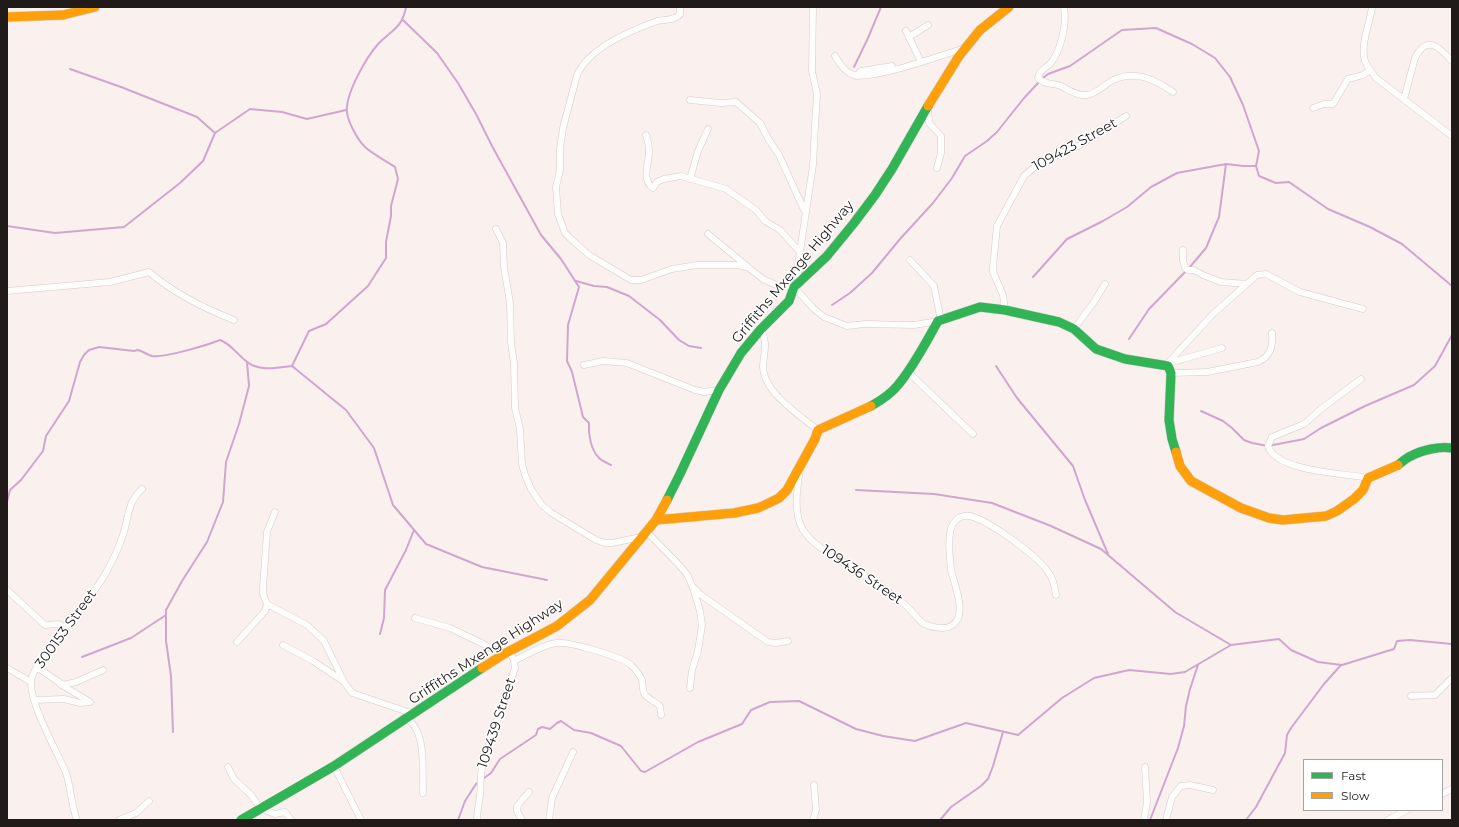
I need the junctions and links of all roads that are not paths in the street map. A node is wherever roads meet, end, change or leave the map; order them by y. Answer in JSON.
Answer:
{"nodes":[{"id":1,"x":95,"y":7,"type":"edge"},
{"id":2,"x":680,"y":7,"type":"edge"},
{"id":3,"x":813,"y":7,"type":"edge"},
{"id":4,"x":1009,"y":7,"type":"edge"},
{"id":5,"x":1064,"y":7,"type":"edge"},
{"id":6,"x":1372,"y":7,"type":"edge"},
{"id":7,"x":7,"y":17,"type":"edge"},
{"id":8,"x":928,"y":25,"type":"dead end"},
{"id":9,"x":966,"y":47,"type":"junction"},
{"id":10,"x":835,"y":56,"type":"dead end"},
{"id":11,"x":1452,"y":61,"type":"edge"},
{"id":12,"x":920,"y":62,"type":"junction"},
{"id":13,"x":854,"y":66,"type":"dead end"},
{"id":14,"x":1370,"y":70,"type":"junction"},
{"id":15,"x":853,"y":75,"type":"junction"},
{"id":16,"x":1173,"y":92,"type":"dead end"},
{"id":17,"x":1404,"y":99,"type":"junction"},
{"id":18,"x":690,"y":100,"type":"dead end"},
{"id":19,"x":928,"y":105,"type":"junction"},
{"id":20,"x":1313,"y":108,"type":"dead end"},
{"id":21,"x":1126,"y":116,"type":"dead end"},
{"id":22,"x":708,"y":129,"type":"dead end"},
{"id":23,"x":646,"y":135,"type":"dead end"},
{"id":24,"x":1452,"y":136,"type":"edge"},
{"id":25,"x":937,"y":168,"type":"dead end"},
{"id":26,"x":690,"y":179,"type":"junction"},
{"id":27,"x":805,"y":212,"type":"junction"},
{"id":28,"x":496,"y":229,"type":"dead end"},
{"id":29,"x":708,"y":234,"type":"dead end"},
{"id":30,"x":1183,"y":250,"type":"dead end"},
{"id":31,"x":800,"y":252,"type":"junction"},
{"id":32,"x":910,"y":260,"type":"dead end"},
{"id":33,"x":749,"y":268,"type":"junction"},
{"id":34,"x":1105,"y":284,"type":"dead end"},
{"id":35,"x":1247,"y":284,"type":"junction"},
{"id":36,"x":794,"y":287,"type":"junction"},
{"id":37,"x":7,"y":291,"type":"edge"},
{"id":38,"x":1363,"y":309,"type":"dead end"},
{"id":39,"x":1005,"y":310,"type":"junction"},
{"id":40,"x":234,"y":320,"type":"dead end"},
{"id":41,"x":939,"y":321,"type":"junction"},
{"id":42,"x":761,"y":329,"type":"junction"},
{"id":43,"x":1074,"y":329,"type":"junction"},
{"id":44,"x":1272,"y":333,"type":"dead end"},
{"id":45,"x":1222,"y":348,"type":"dead end"},
{"id":46,"x":584,"y":365,"type":"dead end"},
{"id":47,"x":1169,"y":367,"type":"junction"},
{"id":48,"x":908,"y":372,"type":"junction"},
{"id":49,"x":1361,"y":379,"type":"dead end"},
{"id":50,"x":719,"y":390,"type":"junction"},
{"id":51,"x":818,"y":430,"type":"junction"},
{"id":52,"x":973,"y":434,"type":"dead end"},
{"id":53,"x":1452,"y":448,"type":"edge"},
{"id":54,"x":800,"y":467,"type":"junction"},
{"id":55,"x":1368,"y":478,"type":"junction"},
{"id":56,"x":142,"y":488,"type":"dead end"},
{"id":57,"x":275,"y":512,"type":"dead end"},
{"id":58,"x":656,"y":520,"type":"junction"},
{"id":59,"x":645,"y":534,"type":"junction"},
{"id":60,"x":692,"y":586,"type":"junction"},
{"id":61,"x":7,"y":590,"type":"edge"},
{"id":62,"x":1056,"y":595,"type":"dead end"},
{"id":63,"x":268,"y":604,"type":"junction"},
{"id":64,"x":415,"y":618,"type":"dead end"},
{"id":65,"x":64,"y":627,"type":"junction"},
{"id":66,"x":788,"y":641,"type":"dead end"},
{"id":67,"x":237,"y":642,"type":"dead end"},
{"id":68,"x":283,"y":645,"type":"dead end"},
{"id":69,"x":507,"y":653,"type":"junction"},
{"id":70,"x":514,"y":661,"type":"junction"},
{"id":71,"x":37,"y":667,"type":"junction"},
{"id":72,"x":7,"y":668,"type":"edge"},
{"id":73,"x":103,"y":670,"type":"dead end"},
{"id":74,"x":1452,"y":678,"type":"edge"},
{"id":75,"x":31,"y":682,"type":"junction"},
{"id":76,"x":344,"y":682,"type":"junction"},
{"id":77,"x":60,"y":684,"type":"junction"},
{"id":78,"x":690,"y":688,"type":"dead end"},
{"id":79,"x":1411,"y":696,"type":"dead end"},
{"id":80,"x":35,"y":700,"type":"junction"},
{"id":81,"x":661,"y":715,"type":"dead end"},
{"id":82,"x":411,"y":716,"type":"junction"},
{"id":83,"x":572,"y":752,"type":"dead end"},
{"id":84,"x":334,"y":766,"type":"junction"},
{"id":85,"x":228,"y":767,"type":"dead end"},
{"id":86,"x":1145,"y":767,"type":"dead end"},
{"id":87,"x":814,"y":785,"type":"dead end"},
{"id":88,"x":1452,"y":789,"type":"edge"},
{"id":89,"x":1213,"y":790,"type":"dead end"},
{"id":90,"x":529,"y":792,"type":"dead end"},
{"id":91,"x":423,"y":793,"type":"dead end"},
{"id":92,"x":1443,"y":793,"type":"edge"},
{"id":93,"x":149,"y":801,"type":"dead end"},
{"id":94,"x":261,"y":809,"type":"junction"},
{"id":95,"x":1405,"y":811,"type":"edge"},
{"id":96,"x":77,"y":820,"type":"edge"},
{"id":97,"x":119,"y":820,"type":"edge"},
{"id":98,"x":241,"y":820,"type":"edge"},
{"id":99,"x":291,"y":820,"type":"edge"},
{"id":100,"x":361,"y":820,"type":"edge"},
{"id":101,"x":477,"y":820,"type":"edge"},
{"id":102,"x":522,"y":820,"type":"edge"},
{"id":103,"x":549,"y":820,"type":"edge"},
{"id":104,"x":813,"y":820,"type":"edge"},
{"id":105,"x":1144,"y":820,"type":"edge"},
{"id":106,"x":1166,"y":820,"type":"edge"},
{"id":107,"x":1388,"y":820,"type":"edge"}],
"edges":[{"from":1,"to":7,"type":"street"},
{"from":2,"to":33,"type":"street"},
{"from":3,"to":27,"type":"street"},
{"from":4,"to":9,"type":"street","name":"Griffiths Mxenge Highway"},
{"from":5,"to":16,"type":"street"},
{"from":6,"to":14,"type":"street"},
{"from":8,"to":12,"type":"street"},
{"from":9,"to":12,"type":"street"},
{"from":9,"to":19,"type":"street","name":"Griffiths Mxenge Highway"},
{"from":10,"to":15,"type":"street"},
{"from":11,"to":17,"type":"street"},
{"from":12,"to":15,"type":"street"},
{"from":13,"to":15,"type":"street"},
{"from":14,"to":17,"type":"street"},
{"from":14,"to":20,"type":"street"},
{"from":17,"to":24,"type":"street"},
{"from":18,"to":27,"type":"street"},
{"from":19,"to":25,"type":"street"},
{"from":19,"to":36,"type":"street","name":"Griffiths Mxenge Highway"},
{"from":21,"to":39,"type":"street","name":"109423 Street"},
{"from":22,"to":26,"type":"street"},
{"from":23,"to":26,"type":"street"},
{"from":26,"to":31,"type":"street"},
{"from":27,"to":31,"type":"street"},
{"from":28,"to":59,"type":"street"},
{"from":29,"to":33,"type":"street"},
{"from":30,"to":35,"type":"street"},
{"from":31,"to":36,"type":"street"},
{"from":32,"to":41,"type":"street"},
{"from":33,"to":36,"type":"street"},
{"from":34,"to":43,"type":"street"},
{"from":35,"to":38,"type":"street"},
{"from":35,"to":47,"type":"street"},
{"from":36,"to":41,"type":"street"},
{"from":36,"to":42,"type":"street","name":"Griffiths Mxenge Highway"},
{"from":37,"to":40,"type":"street"},
{"from":39,"to":41,"type":"street"},
{"from":39,"to":43,"type":"street"},
{"from":41,"to":48,"type":"street"},
{"from":42,"to":50,"type":"street","name":"Griffiths Mxenge Highway"},
{"from":42,"to":51,"type":"street"},
{"from":43,"to":47,"type":"street"},
{"from":44,"to":47,"type":"street"},
{"from":45,"to":47,"type":"street"},
{"from":46,"to":50,"type":"street"},
{"from":47,"to":55,"type":"street"},
{"from":48,"to":51,"type":"street"},
{"from":48,"to":52,"type":"street"},
{"from":49,"to":55,"type":"street"},
{"from":50,"to":58,"type":"street","name":"Griffiths Mxenge Highway"},
{"from":51,"to":54,"type":"street"},
{"from":53,"to":55,"type":"street"},
{"from":54,"to":58,"type":"street"},
{"from":54,"to":62,"type":"street","name":"109436 Street"},
{"from":56,"to":65,"type":"street","name":"300153 Street"},
{"from":57,"to":63,"type":"street"},
{"from":58,"to":59,"type":"street","name":"Griffiths Mxenge Highway"},
{"from":59,"to":60,"type":"street"},
{"from":59,"to":69,"type":"street","name":"Griffiths Mxenge Highway"},
{"from":60,"to":66,"type":"street"},
{"from":60,"to":78,"type":"street"},
{"from":61,"to":65,"type":"street"},
{"from":63,"to":67,"type":"street"},
{"from":63,"to":76,"type":"street"},
{"from":64,"to":69,"type":"street"},
{"from":65,"to":71,"type":"street","name":"300153 Street"},
{"from":68,"to":76,"type":"street"},
{"from":69,"to":70,"type":"street","name":"109439 Street"},
{"from":69,"to":82,"type":"street","name":"Griffiths Mxenge Highway"},
{"from":70,"to":81,"type":"street"},
{"from":70,"to":101,"type":"street","name":"109439 Street"},
{"from":71,"to":75,"type":"street","name":"300153 Street"},
{"from":71,"to":77,"type":"street"},
{"from":72,"to":75,"type":"street"},
{"from":73,"to":77,"type":"street"},
{"from":74,"to":79,"type":"street"},
{"from":75,"to":80,"type":"street","name":"300153 Street"},
{"from":76,"to":82,"type":"street"},
{"from":77,"to":80,"type":"street"},
{"from":80,"to":96,"type":"street","name":"300153 Street"},
{"from":82,"to":84,"type":"street","name":"Griffiths Mxenge Highway"},
{"from":82,"to":91,"type":"street"},
{"from":83,"to":103,"type":"street"},
{"from":84,"to":94,"type":"street","name":"Griffiths Mxenge Highway"},
{"from":84,"to":100,"type":"street"},
{"from":85,"to":94,"type":"street"},
{"from":86,"to":105,"type":"street"},
{"from":87,"to":104,"type":"street"},
{"from":88,"to":92,"type":"street"},
{"from":89,"to":106,"type":"street"},
{"from":90,"to":102,"type":"street"},
{"from":93,"to":97,"type":"street"},
{"from":94,"to":98,"type":"street","name":"Griffiths Mxenge Highway"},
{"from":94,"to":99,"type":"street"},
{"from":95,"to":107,"type":"street"}]}
